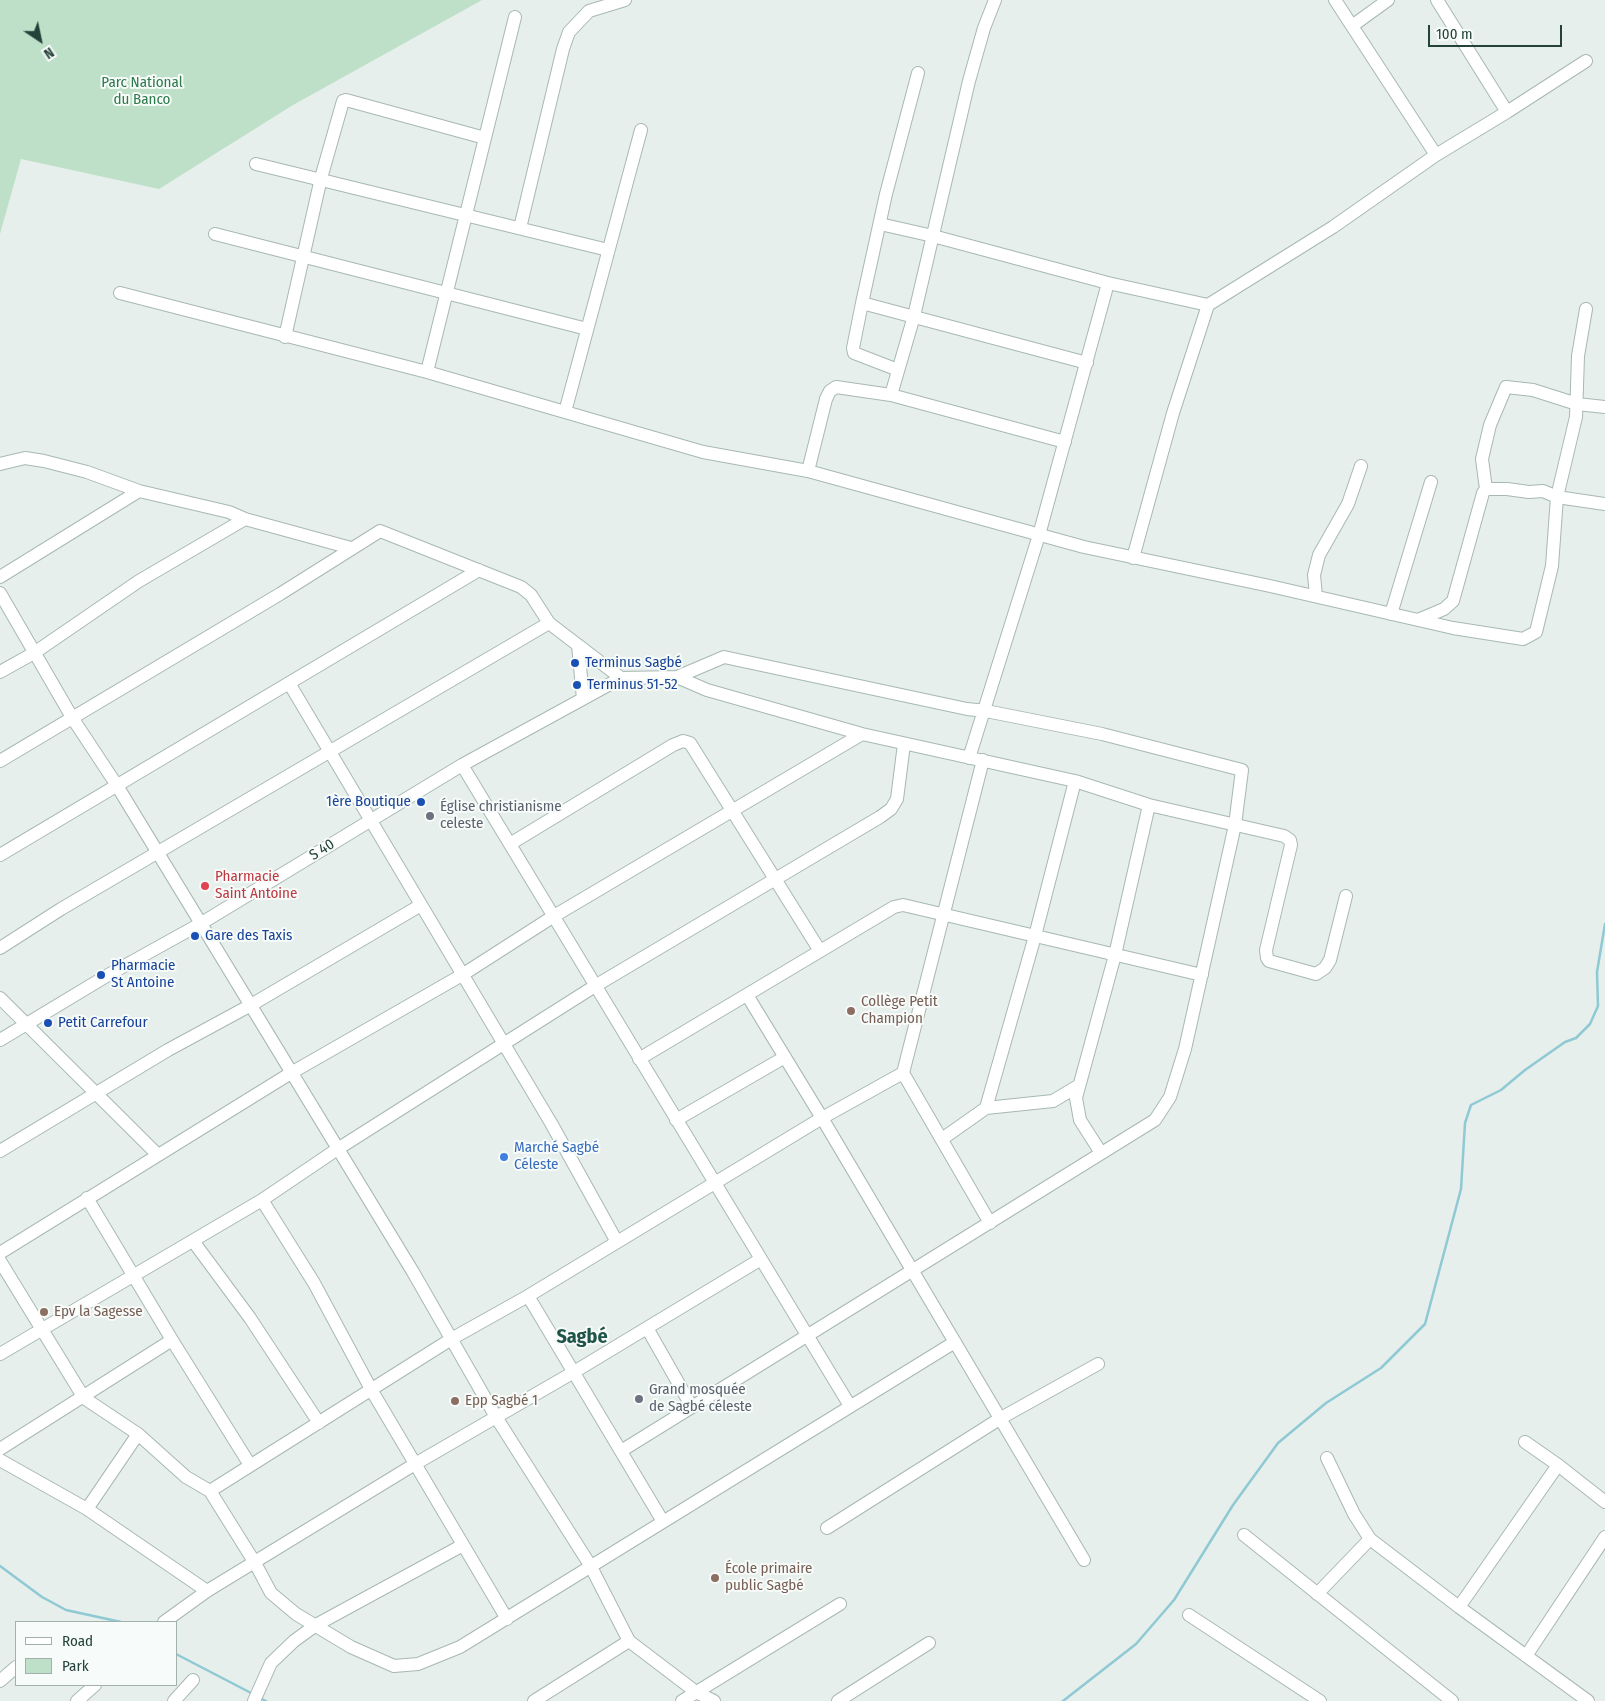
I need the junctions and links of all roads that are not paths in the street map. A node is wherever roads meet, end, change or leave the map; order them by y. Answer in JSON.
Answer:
{"nodes":[{"id":1,"x":625,"y":0,"type":"edge"},
{"id":2,"x":995,"y":0,"type":"edge"},
{"id":3,"x":1335,"y":0,"type":"edge"},
{"id":4,"x":1388,"y":0,"type":"edge"},
{"id":5,"x":1437,"y":0,"type":"edge"},
{"id":6,"x":515,"y":17,"type":"dead end"},
{"id":7,"x":1352,"y":26,"type":"junction"},
{"id":8,"x":1586,"y":61,"type":"dead end"},
{"id":9,"x":918,"y":73,"type":"dead end"},
{"id":10,"x":1508,"y":112,"type":"junction"},
{"id":11,"x":641,"y":130,"type":"dead end"},
{"id":12,"x":485,"y":138,"type":"junction"},
{"id":13,"x":1436,"y":154,"type":"junction"},
{"id":14,"x":256,"y":164,"type":"dead end"},
{"id":15,"x":321,"y":178,"type":"junction"},
{"id":16,"x":467,"y":214,"type":"junction"},
{"id":17,"x":880,"y":224,"type":"junction"},
{"id":18,"x":520,"y":228,"type":"junction"},
{"id":19,"x":215,"y":234,"type":"dead end"},
{"id":20,"x":933,"y":236,"type":"junction"},
{"id":21,"x":608,"y":250,"type":"junction"},
{"id":22,"x":305,"y":256,"type":"junction"},
{"id":23,"x":1108,"y":283,"type":"junction"},
{"id":24,"x":446,"y":292,"type":"junction"},
{"id":25,"x":120,"y":293,"type":"dead end"},
{"id":26,"x":862,"y":303,"type":"junction"},
{"id":27,"x":1208,"y":305,"type":"junction"},
{"id":28,"x":1586,"y":309,"type":"dead end"},
{"id":29,"x":914,"y":316,"type":"junction"},
{"id":30,"x":587,"y":329,"type":"junction"},
{"id":31,"x":285,"y":337,"type":"junction"},
{"id":32,"x":1087,"y":363,"type":"junction"},
{"id":33,"x":898,"y":370,"type":"junction"},
{"id":34,"x":427,"y":372,"type":"junction"},
{"id":35,"x":890,"y":395,"type":"junction"},
{"id":36,"x":1577,"y":404,"type":"junction"},
{"id":37,"x":1605,"y":407,"type":"edge"},
{"id":38,"x":565,"y":412,"type":"junction"},
{"id":39,"x":1065,"y":442,"type":"junction"},
{"id":40,"x":0,"y":464,"type":"edge"},
{"id":41,"x":1361,"y":466,"type":"dead end"},
{"id":42,"x":808,"y":471,"type":"junction"},
{"id":43,"x":1431,"y":482,"type":"dead end"},
{"id":44,"x":1486,"y":489,"type":"junction"},
{"id":45,"x":139,"y":491,"type":"junction"},
{"id":46,"x":1557,"y":497,"type":"junction"},
{"id":47,"x":1605,"y":504,"type":"edge"},
{"id":48,"x":245,"y":519,"type":"junction"},
{"id":49,"x":1039,"y":535,"type":"junction"},
{"id":50,"x":351,"y":548,"type":"junction"},
{"id":51,"x":1133,"y":558,"type":"junction"},
{"id":52,"x":479,"y":570,"type":"junction"},
{"id":53,"x":0,"y":577,"type":"edge"},
{"id":54,"x":0,"y":593,"type":"edge"},
{"id":55,"x":1316,"y":596,"type":"junction"},
{"id":56,"x":1391,"y":614,"type":"junction"},
{"id":57,"x":1418,"y":620,"type":"junction"},
{"id":58,"x":549,"y":623,"type":"junction"},
{"id":59,"x":578,"y":645,"type":"junction"},
{"id":60,"x":34,"y":653,"type":"junction"},
{"id":61,"x":0,"y":672,"type":"edge"},
{"id":62,"x":677,"y":677,"type":"junction"},
{"id":63,"x":621,"y":678,"type":"junction"},
{"id":64,"x":289,"y":683,"type":"junction"},
{"id":65,"x":583,"y":699,"type":"junction"},
{"id":66,"x":986,"y":711,"type":"junction"},
{"id":67,"x":73,"y":719,"type":"junction"},
{"id":68,"x":862,"y":734,"type":"junction"},
{"id":69,"x":904,"y":744,"type":"junction"},
{"id":70,"x":330,"y":751,"type":"junction"},
{"id":71,"x":970,"y":758,"type":"junction"},
{"id":72,"x":983,"y":760,"type":"junction"},
{"id":73,"x":0,"y":761,"type":"edge"},
{"id":74,"x":462,"y":765,"type":"junction"},
{"id":75,"x":1075,"y":781,"type":"junction"},
{"id":76,"x":116,"y":784,"type":"junction"},
{"id":77,"x":1149,"y":805,"type":"junction"},
{"id":78,"x":732,"y":810,"type":"junction"},
{"id":79,"x":371,"y":820,"type":"junction"},
{"id":80,"x":1235,"y":825,"type":"junction"},
{"id":81,"x":510,"y":844,"type":"junction"},
{"id":82,"x":156,"y":853,"type":"junction"},
{"id":83,"x":0,"y":855,"type":"edge"},
{"id":84,"x":774,"y":879,"type":"junction"},
{"id":85,"x":1346,"y":896,"type":"dead end"},
{"id":86,"x":421,"y":905,"type":"junction"},
{"id":87,"x":945,"y":914,"type":"junction"},
{"id":88,"x":554,"y":916,"type":"junction"},
{"id":89,"x":200,"y":924,"type":"junction"},
{"id":90,"x":1035,"y":936,"type":"junction"},
{"id":91,"x":0,"y":948,"type":"edge"},
{"id":92,"x":820,"y":951,"type":"junction"},
{"id":93,"x":1114,"y":955,"type":"junction"},
{"id":94,"x":462,"y":975,"type":"junction"},
{"id":95,"x":1202,"y":975,"type":"junction"},
{"id":96,"x":595,"y":986,"type":"junction"},
{"id":97,"x":747,"y":995,"type":"junction"},
{"id":98,"x":0,"y":998,"type":"edge"},
{"id":99,"x":251,"y":1005,"type":"junction"},
{"id":100,"x":27,"y":1023,"type":"junction"},
{"id":101,"x":0,"y":1040,"type":"edge"},
{"id":102,"x":504,"y":1045,"type":"junction"},
{"id":103,"x":785,"y":1057,"type":"junction"},
{"id":104,"x":638,"y":1059,"type":"junction"},
{"id":105,"x":291,"y":1073,"type":"junction"},
{"id":106,"x":903,"y":1073,"type":"junction"},
{"id":107,"x":1078,"y":1086,"type":"junction"},
{"id":108,"x":96,"y":1094,"type":"junction"},
{"id":109,"x":986,"y":1108,"type":"junction"},
{"id":110,"x":822,"y":1118,"type":"junction"},
{"id":111,"x":676,"y":1120,"type":"junction"},
{"id":112,"x":942,"y":1139,"type":"junction"},
{"id":113,"x":336,"y":1150,"type":"junction"},
{"id":114,"x":0,"y":1151,"type":"edge"},
{"id":115,"x":1101,"y":1153,"type":"junction"},
{"id":116,"x":158,"y":1155,"type":"junction"},
{"id":117,"x":714,"y":1182,"type":"junction"},
{"id":118,"x":87,"y":1198,"type":"junction"},
{"id":119,"x":262,"y":1200,"type":"junction"},
{"id":120,"x":990,"y":1223,"type":"junction"},
{"id":121,"x":193,"y":1242,"type":"junction"},
{"id":122,"x":617,"y":1242,"type":"junction"},
{"id":123,"x":0,"y":1253,"type":"edge"},
{"id":124,"x":761,"y":1259,"type":"junction"},
{"id":125,"x":0,"y":1261,"type":"edge"},
{"id":126,"x":913,"y":1270,"type":"junction"},
{"id":127,"x":134,"y":1276,"type":"junction"},
{"id":128,"x":528,"y":1296,"type":"junction"},
{"id":129,"x":646,"y":1328,"type":"junction"},
{"id":130,"x":42,"y":1329,"type":"junction"},
{"id":131,"x":808,"y":1335,"type":"junction"},
{"id":132,"x":452,"y":1338,"type":"junction"},
{"id":133,"x":172,"y":1340,"type":"junction"},
{"id":134,"x":955,"y":1342,"type":"junction"},
{"id":135,"x":0,"y":1354,"type":"edge"},
{"id":136,"x":1098,"y":1364,"type":"dead end"},
{"id":137,"x":574,"y":1372,"type":"junction"},
{"id":138,"x":372,"y":1391,"type":"junction"},
{"id":139,"x":84,"y":1398,"type":"junction"},
{"id":140,"x":850,"y":1406,"type":"junction"},
{"id":141,"x":692,"y":1407,"type":"junction"},
{"id":142,"x":496,"y":1417,"type":"junction"},
{"id":143,"x":1000,"y":1418,"type":"junction"},
{"id":144,"x":319,"y":1423,"type":"junction"},
{"id":145,"x":138,"y":1434,"type":"junction"},
{"id":146,"x":1524,"y":1442,"type":"dead end"},
{"id":147,"x":0,"y":1448,"type":"edge"},
{"id":148,"x":621,"y":1452,"type":"junction"},
{"id":149,"x":1327,"y":1458,"type":"dead end"},
{"id":150,"x":0,"y":1460,"type":"edge"},
{"id":151,"x":415,"y":1464,"type":"junction"},
{"id":152,"x":250,"y":1465,"type":"junction"},
{"id":153,"x":1558,"y":1465,"type":"junction"},
{"id":154,"x":210,"y":1491,"type":"junction"},
{"id":155,"x":1605,"y":1502,"type":"edge"},
{"id":156,"x":87,"y":1510,"type":"junction"},
{"id":157,"x":662,"y":1520,"type":"junction"},
{"id":158,"x":827,"y":1528,"type":"dead end"},
{"id":159,"x":1244,"y":1535,"type":"dead end"},
{"id":160,"x":1605,"y":1537,"type":"edge"},
{"id":161,"x":1370,"y":1539,"type":"junction"},
{"id":162,"x":463,"y":1544,"type":"junction"},
{"id":163,"x":1084,"y":1560,"type":"dead end"},
{"id":164,"x":255,"y":1563,"type":"junction"},
{"id":165,"x":590,"y":1565,"type":"junction"},
{"id":166,"x":207,"y":1591,"type":"junction"},
{"id":167,"x":1317,"y":1594,"type":"junction"},
{"id":168,"x":840,"y":1604,"type":"dead end"},
{"id":169,"x":1459,"y":1607,"type":"junction"},
{"id":170,"x":1189,"y":1615,"type":"dead end"},
{"id":171,"x":507,"y":1619,"type":"junction"},
{"id":172,"x":165,"y":1621,"type":"edge"},
{"id":173,"x":316,"y":1624,"type":"junction"},
{"id":174,"x":629,"y":1642,"type":"junction"},
{"id":175,"x":928,"y":1643,"type":"dead end"},
{"id":176,"x":1526,"y":1656,"type":"junction"},
{"id":177,"x":15,"y":1668,"type":"edge"},
{"id":178,"x":193,"y":1680,"type":"dead end"},
{"id":179,"x":0,"y":1681,"type":"edge"},
{"id":180,"x":93,"y":1686,"type":"edge"},
{"id":181,"x":696,"y":1692,"type":"junction"},
{"id":182,"x":77,"y":1701,"type":"edge"},
{"id":183,"x":174,"y":1701,"type":"edge"},
{"id":184,"x":254,"y":1701,"type":"edge"},
{"id":185,"x":534,"y":1701,"type":"edge"},
{"id":186,"x":682,"y":1701,"type":"edge"},
{"id":187,"x":714,"y":1701,"type":"edge"},
{"id":188,"x":838,"y":1701,"type":"edge"},
{"id":189,"x":1320,"y":1701,"type":"edge"},
{"id":190,"x":1452,"y":1701,"type":"edge"},
{"id":191,"x":1588,"y":1701,"type":"edge"}],
"edges":[{"from":1,"to":18,"type":"street"},
{"from":2,"to":20,"type":"street"},
{"from":3,"to":7,"type":"street"},
{"from":4,"to":7,"type":"street"},
{"from":5,"to":10,"type":"street"},
{"from":6,"to":12,"type":"street"},
{"from":7,"to":13,"type":"street"},
{"from":8,"to":10,"type":"street"},
{"from":9,"to":17,"type":"street"},
{"from":10,"to":13,"type":"street"},
{"from":11,"to":21,"type":"street"},
{"from":12,"to":15,"type":"street"},
{"from":12,"to":16,"type":"street"},
{"from":13,"to":27,"type":"street"},
{"from":14,"to":15,"type":"street"},
{"from":15,"to":16,"type":"street"},
{"from":15,"to":22,"type":"street"},
{"from":16,"to":18,"type":"street"},
{"from":16,"to":24,"type":"street"},
{"from":17,"to":20,"type":"street"},
{"from":17,"to":26,"type":"street"},
{"from":18,"to":21,"type":"street"},
{"from":19,"to":22,"type":"street"},
{"from":20,"to":23,"type":"street"},
{"from":20,"to":29,"type":"street"},
{"from":21,"to":30,"type":"street"},
{"from":22,"to":24,"type":"street"},
{"from":22,"to":31,"type":"street"},
{"from":23,"to":27,"type":"street"},
{"from":23,"to":32,"type":"street"},
{"from":24,"to":30,"type":"street"},
{"from":24,"to":34,"type":"street"},
{"from":25,"to":31,"type":"street"},
{"from":26,"to":29,"type":"street"},
{"from":26,"to":33,"type":"street"},
{"from":27,"to":51,"type":"street"},
{"from":28,"to":36,"type":"street"},
{"from":29,"to":32,"type":"street"},
{"from":29,"to":33,"type":"street"},
{"from":30,"to":38,"type":"street"},
{"from":31,"to":34,"type":"street"},
{"from":32,"to":39,"type":"street"},
{"from":33,"to":35,"type":"street"},
{"from":34,"to":38,"type":"street"},
{"from":35,"to":39,"type":"street"},
{"from":35,"to":42,"type":"street"},
{"from":36,"to":37,"type":"street"},
{"from":36,"to":44,"type":"street"},
{"from":36,"to":46,"type":"street"},
{"from":38,"to":42,"type":"street"},
{"from":39,"to":49,"type":"street"},
{"from":40,"to":45,"type":"street"},
{"from":41,"to":55,"type":"street"},
{"from":42,"to":49,"type":"street"},
{"from":43,"to":56,"type":"street"},
{"from":44,"to":46,"type":"street"},
{"from":44,"to":57,"type":"street"},
{"from":45,"to":48,"type":"street"},
{"from":45,"to":53,"type":"street"},
{"from":46,"to":47,"type":"street"},
{"from":46,"to":57,"type":"street"},
{"from":48,"to":50,"type":"street"},
{"from":48,"to":60,"type":"street"},
{"from":49,"to":51,"type":"street"},
{"from":49,"to":66,"type":"street"},
{"from":50,"to":52,"type":"street"},
{"from":50,"to":67,"type":"street"},
{"from":51,"to":55,"type":"street"},
{"from":52,"to":58,"type":"street"},
{"from":52,"to":64,"type":"street"},
{"from":54,"to":60,"type":"street"},
{"from":55,"to":56,"type":"street"},
{"from":56,"to":57,"type":"street"},
{"from":58,"to":59,"type":"street"},
{"from":58,"to":70,"type":"street"},
{"from":59,"to":63,"type":"street"},
{"from":59,"to":65,"type":"street"},
{"from":60,"to":61,"type":"street"},
{"from":60,"to":67,"type":"street"},
{"from":62,"to":63,"type":"street"},
{"from":62,"to":66,"type":"street"},
{"from":62,"to":68,"type":"street"},
{"from":63,"to":65,"type":"street","name":"S 40"},
{"from":64,"to":70,"type":"street"},
{"from":64,"to":76,"type":"street"},
{"from":65,"to":74,"type":"street","name":"S 40"},
{"from":66,"to":71,"type":"street"},
{"from":66,"to":80,"type":"street"},
{"from":67,"to":73,"type":"street"},
{"from":67,"to":76,"type":"street"},
{"from":68,"to":69,"type":"street"},
{"from":68,"to":78,"type":"street"},
{"from":69,"to":71,"type":"street"},
{"from":69,"to":84,"type":"street"},
{"from":70,"to":79,"type":"street"},
{"from":70,"to":82,"type":"street"},
{"from":71,"to":72,"type":"street"},
{"from":72,"to":75,"type":"street"},
{"from":72,"to":87,"type":"street"},
{"from":74,"to":79,"type":"street","name":"S 40"},
{"from":74,"to":81,"type":"street"},
{"from":75,"to":77,"type":"street"},
{"from":75,"to":90,"type":"street"},
{"from":76,"to":82,"type":"street"},
{"from":76,"to":83,"type":"street"},
{"from":77,"to":80,"type":"street"},
{"from":77,"to":93,"type":"street"},
{"from":78,"to":81,"type":"street"},
{"from":78,"to":84,"type":"street"},
{"from":78,"to":88,"type":"street"},
{"from":79,"to":86,"type":"street"},
{"from":79,"to":89,"type":"street","name":"S 40"},
{"from":80,"to":85,"type":"street"},
{"from":80,"to":95,"type":"street"},
{"from":81,"to":88,"type":"street"},
{"from":82,"to":89,"type":"street"},
{"from":82,"to":91,"type":"street"},
{"from":84,"to":92,"type":"street"},
{"from":84,"to":96,"type":"street"},
{"from":86,"to":94,"type":"street"},
{"from":86,"to":99,"type":"street"},
{"from":87,"to":90,"type":"street"},
{"from":87,"to":92,"type":"street"},
{"from":87,"to":106,"type":"street"},
{"from":88,"to":94,"type":"street"},
{"from":88,"to":96,"type":"street"},
{"from":89,"to":99,"type":"street"},
{"from":89,"to":100,"type":"street","name":"S 40"},
{"from":90,"to":93,"type":"street"},
{"from":90,"to":109,"type":"street"},
{"from":92,"to":97,"type":"street"},
{"from":93,"to":95,"type":"street"},
{"from":93,"to":107,"type":"street"},
{"from":94,"to":102,"type":"street"},
{"from":94,"to":105,"type":"street"},
{"from":95,"to":115,"type":"street"},
{"from":96,"to":102,"type":"street"},
{"from":96,"to":104,"type":"street"},
{"from":97,"to":103,"type":"street"},
{"from":97,"to":104,"type":"street"},
{"from":98,"to":100,"type":"street"},
{"from":99,"to":105,"type":"street"},
{"from":99,"to":108,"type":"street"},
{"from":100,"to":101,"type":"street","name":"S 40"},
{"from":100,"to":108,"type":"street"},
{"from":102,"to":113,"type":"street"},
{"from":102,"to":122,"type":"street"},
{"from":103,"to":110,"type":"street"},
{"from":103,"to":111,"type":"street"},
{"from":104,"to":111,"type":"street"},
{"from":105,"to":113,"type":"street"},
{"from":105,"to":116,"type":"street"},
{"from":106,"to":110,"type":"street"},
{"from":106,"to":112,"type":"street"},
{"from":107,"to":109,"type":"street"},
{"from":107,"to":115,"type":"street"},
{"from":108,"to":114,"type":"street"},
{"from":108,"to":116,"type":"street"},
{"from":109,"to":112,"type":"street"},
{"from":110,"to":117,"type":"street"},
{"from":110,"to":126,"type":"street"},
{"from":111,"to":117,"type":"street"},
{"from":112,"to":120,"type":"street"},
{"from":113,"to":119,"type":"street"},
{"from":113,"to":132,"type":"street"},
{"from":115,"to":120,"type":"street"},
{"from":116,"to":118,"type":"street"},
{"from":117,"to":122,"type":"street"},
{"from":117,"to":124,"type":"street"},
{"from":118,"to":123,"type":"street"},
{"from":118,"to":127,"type":"street"},
{"from":119,"to":121,"type":"street"},
{"from":119,"to":138,"type":"street"},
{"from":120,"to":126,"type":"street"},
{"from":121,"to":127,"type":"street"},
{"from":121,"to":144,"type":"street"},
{"from":122,"to":128,"type":"street"},
{"from":124,"to":129,"type":"street"},
{"from":124,"to":131,"type":"street"},
{"from":125,"to":130,"type":"street"},
{"from":126,"to":131,"type":"street"},
{"from":126,"to":134,"type":"street"},
{"from":127,"to":130,"type":"street"},
{"from":127,"to":133,"type":"street"},
{"from":128,"to":132,"type":"street"},
{"from":128,"to":137,"type":"street"},
{"from":129,"to":137,"type":"street"},
{"from":129,"to":141,"type":"street"},
{"from":130,"to":135,"type":"street"},
{"from":130,"to":139,"type":"street"},
{"from":131,"to":140,"type":"street"},
{"from":131,"to":141,"type":"street"},
{"from":132,"to":138,"type":"street"},
{"from":132,"to":142,"type":"street"},
{"from":133,"to":139,"type":"street"},
{"from":133,"to":152,"type":"street"},
{"from":134,"to":140,"type":"street"},
{"from":134,"to":143,"type":"street"},
{"from":136,"to":143,"type":"street"},
{"from":137,"to":142,"type":"street"},
{"from":137,"to":148,"type":"street"},
{"from":138,"to":144,"type":"street"},
{"from":138,"to":151,"type":"street"},
{"from":139,"to":145,"type":"street"},
{"from":139,"to":147,"type":"street"},
{"from":140,"to":157,"type":"street"},
{"from":141,"to":148,"type":"street"},
{"from":142,"to":151,"type":"street"},
{"from":142,"to":165,"type":"street"},
{"from":143,"to":158,"type":"street"},
{"from":143,"to":163,"type":"street"},
{"from":144,"to":152,"type":"street"},
{"from":145,"to":154,"type":"street"},
{"from":145,"to":156,"type":"street"},
{"from":146,"to":153,"type":"street"},
{"from":148,"to":157,"type":"street"},
{"from":149,"to":161,"type":"street"},
{"from":150,"to":156,"type":"street"},
{"from":151,"to":162,"type":"street"},
{"from":151,"to":164,"type":"street"},
{"from":152,"to":154,"type":"street"},
{"from":153,"to":155,"type":"street"},
{"from":153,"to":169,"type":"street"},
{"from":154,"to":164,"type":"street"},
{"from":156,"to":166,"type":"street"},
{"from":157,"to":165,"type":"street"},
{"from":159,"to":167,"type":"street"},
{"from":160,"to":176,"type":"street"},
{"from":161,"to":167,"type":"street"},
{"from":161,"to":169,"type":"street"},
{"from":162,"to":171,"type":"street"},
{"from":162,"to":173,"type":"street"},
{"from":164,"to":166,"type":"street"},
{"from":164,"to":173,"type":"street"},
{"from":165,"to":171,"type":"street"},
{"from":165,"to":174,"type":"street"},
{"from":166,"to":172,"type":"street"},
{"from":167,"to":190,"type":"street"},
{"from":168,"to":181,"type":"street"},
{"from":169,"to":176,"type":"street"},
{"from":170,"to":189,"type":"street"},
{"from":171,"to":173,"type":"street"},
{"from":173,"to":184,"type":"street"},
{"from":174,"to":181,"type":"street"},
{"from":174,"to":185,"type":"street"},
{"from":175,"to":188,"type":"street"},
{"from":176,"to":191,"type":"street"},
{"from":177,"to":179,"type":"street"},
{"from":178,"to":183,"type":"street"},
{"from":180,"to":182,"type":"street"},
{"from":181,"to":186,"type":"street"},
{"from":181,"to":187,"type":"street"}]}
